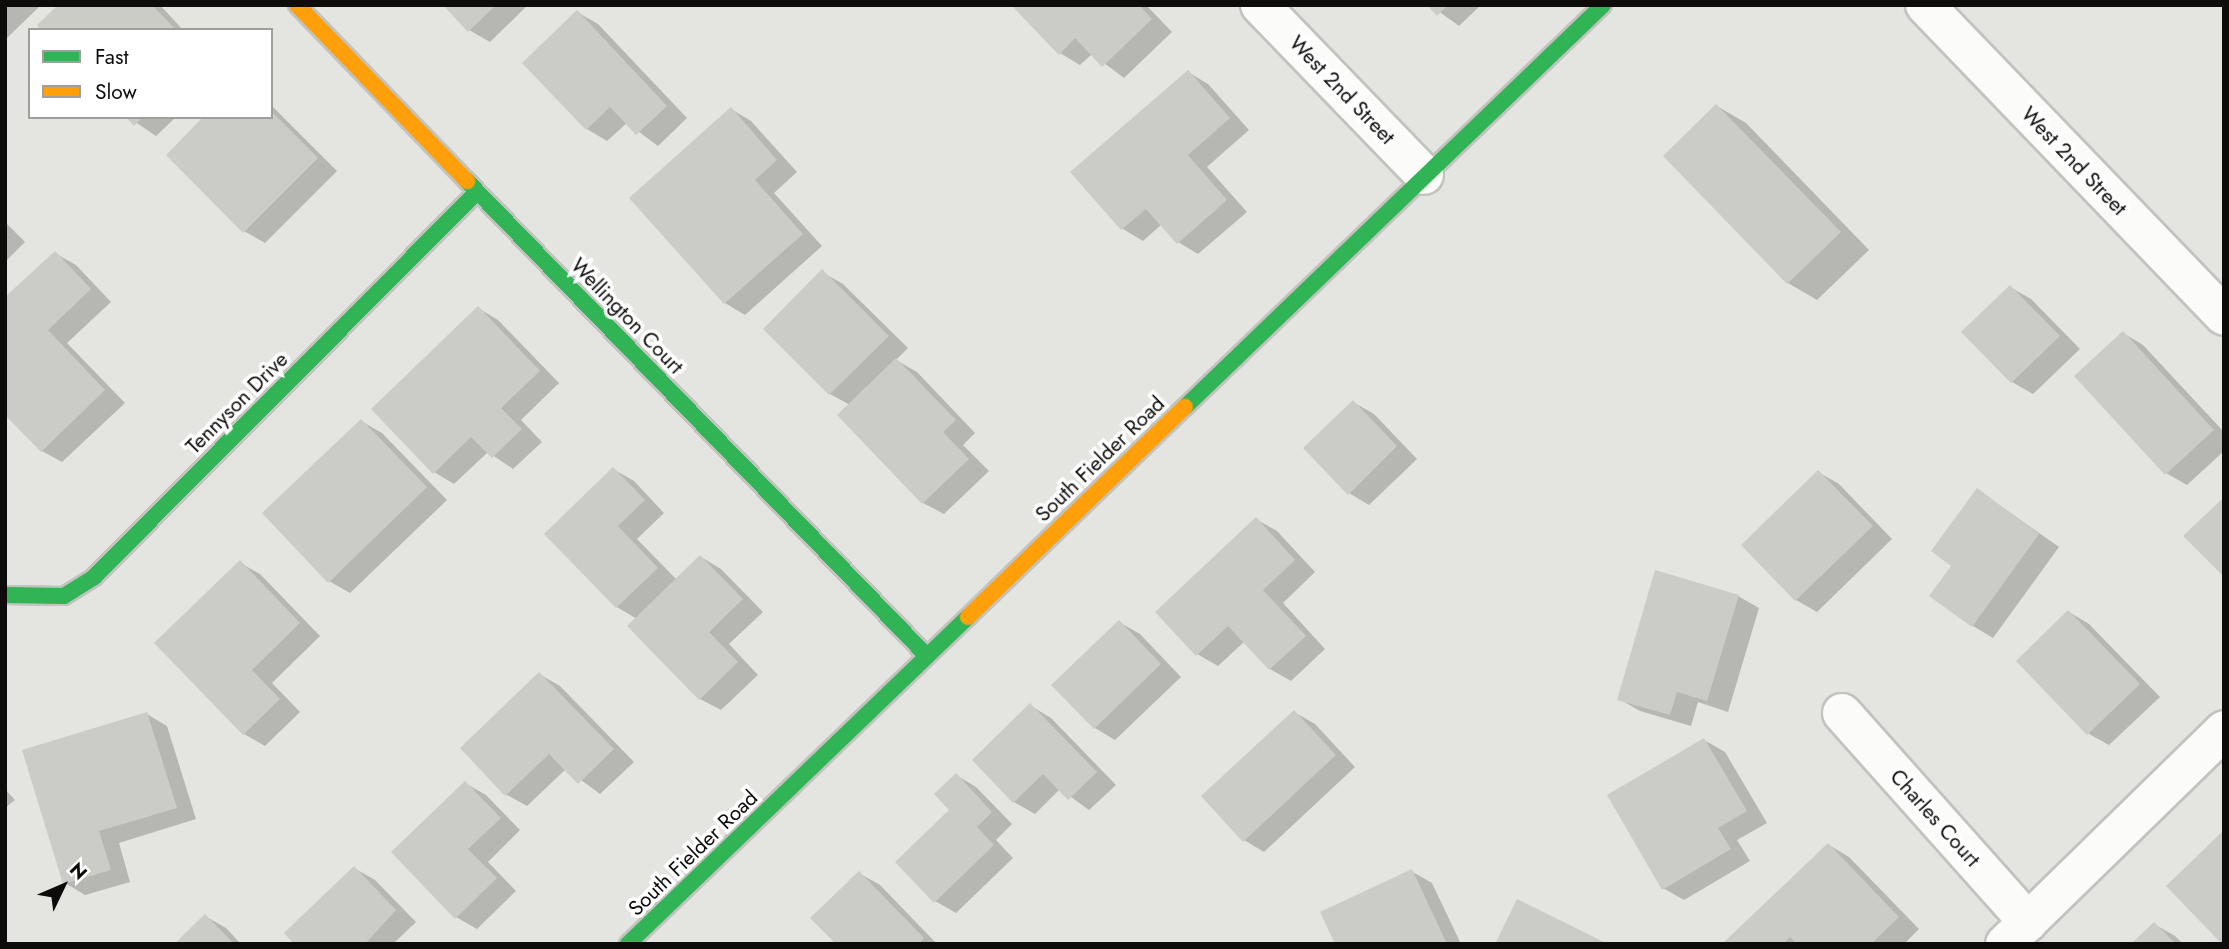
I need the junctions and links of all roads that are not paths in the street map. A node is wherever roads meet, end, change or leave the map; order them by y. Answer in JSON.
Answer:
{"nodes":[{"id":1,"x":297,"y":5,"type":"edge"},
{"id":2,"x":1260,"y":5,"type":"edge"},
{"id":3,"x":1603,"y":5,"type":"edge"},
{"id":4,"x":1925,"y":5,"type":"edge"},
{"id":5,"x":1424,"y":175,"type":"junction"},
{"id":6,"x":477,"y":192,"type":"junction"},
{"id":7,"x":2224,"y":316,"type":"edge"},
{"id":8,"x":5,"y":595,"type":"edge"},
{"id":9,"x":927,"y":656,"type":"junction"},
{"id":10,"x":1842,"y":713,"type":"dead end"},
{"id":11,"x":2224,"y":730,"type":"edge"},
{"id":12,"x":2016,"y":933,"type":"edge"},
{"id":13,"x":628,"y":944,"type":"edge"}],
"edges":[{"from":1,"to":6,"type":"street","name":"Wellington Court"},
{"from":2,"to":5,"type":"street","name":"West 2nd Street"},
{"from":3,"to":5,"type":"street","name":"South Fielder Road"},
{"from":4,"to":7,"type":"street","name":"West 2nd Street"},
{"from":5,"to":9,"type":"street","name":"South Fielder Road"},
{"from":6,"to":8,"type":"street","name":"Tennyson Drive"},
{"from":6,"to":9,"type":"street","name":"Wellington Court"},
{"from":9,"to":13,"type":"street","name":"South Fielder Road"},
{"from":10,"to":12,"type":"street","name":"Charles Court"},
{"from":11,"to":12,"type":"street","name":"Charles Court"}]}
